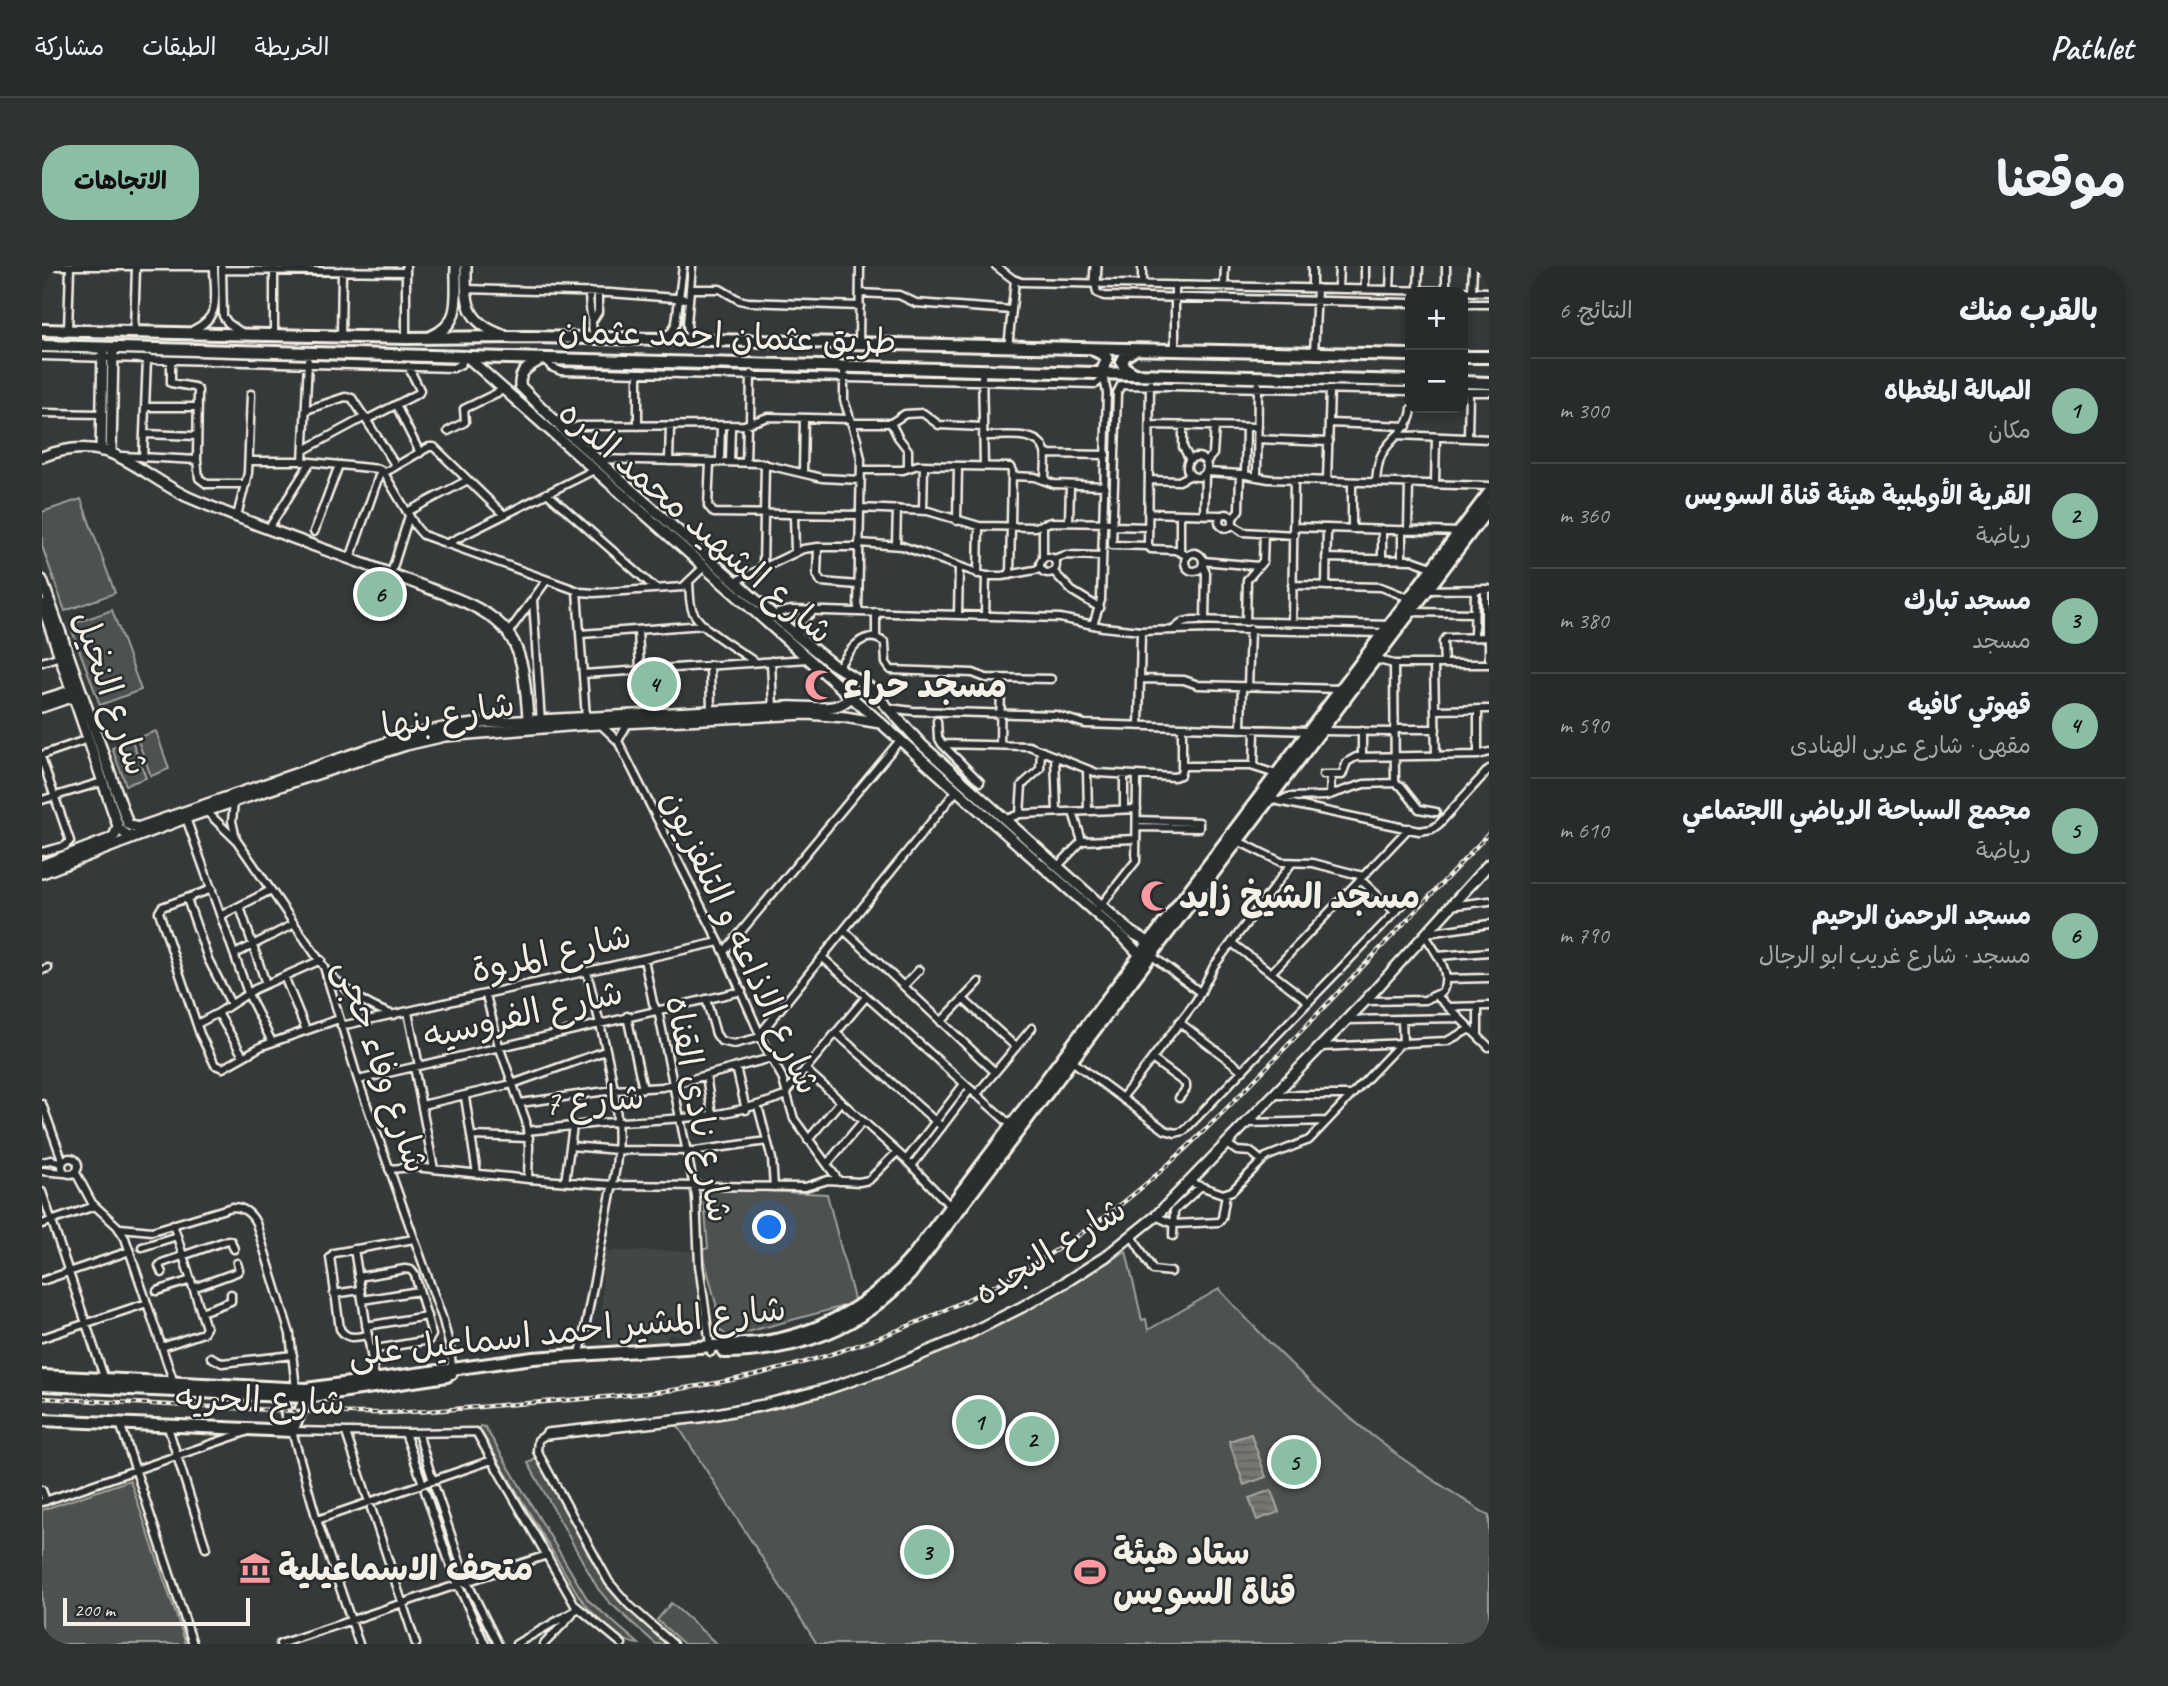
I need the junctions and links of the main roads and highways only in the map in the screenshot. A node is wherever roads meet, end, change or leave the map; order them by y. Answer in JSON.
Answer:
{"nodes":[{"id":1,"x":456,"y":266,"type":"edge"},
{"id":2,"x":467,"y":266,"type":"edge"},
{"id":3,"x":1096,"y":266,"type":"edge"},
{"id":4,"x":1096,"y":283,"type":"road end"},
{"id":5,"x":42,"y":330,"type":"edge"},
{"id":6,"x":208,"y":334,"type":"junction"},
{"id":7,"x":226,"y":334,"type":"junction"},
{"id":8,"x":508,"y":337,"type":"junction"},
{"id":9,"x":527,"y":337,"type":"junction"},
{"id":10,"x":426,"y":338,"type":"junction"},
{"id":11,"x":453,"y":338,"type":"junction"},
{"id":12,"x":667,"y":339,"type":"junction"},
{"id":13,"x":691,"y":340,"type":"junction"},
{"id":14,"x":42,"y":346,"type":"edge"},
{"id":15,"x":1092,"y":349,"type":"junction"},
{"id":16,"x":1134,"y":350,"type":"junction"},
{"id":17,"x":209,"y":351,"type":"junction"},
{"id":18,"x":227,"y":351,"type":"junction"},
{"id":19,"x":108,"y":353,"type":"junction"},
{"id":20,"x":1405,"y":355,"type":"edge"},
{"id":21,"x":452,"y":356,"type":"junction"},
{"id":22,"x":466,"y":356,"type":"junction"},
{"id":23,"x":1468,"y":357,"type":"edge"},
{"id":24,"x":1489,"y":357,"type":"edge"},
{"id":25,"x":525,"y":358,"type":"junction"},
{"id":26,"x":544,"y":359,"type":"junction"},
{"id":27,"x":668,"y":362,"type":"junction"},
{"id":28,"x":688,"y":363,"type":"junction"},
{"id":29,"x":1102,"y":374,"type":"junction"},
{"id":30,"x":1136,"y":374,"type":"junction"},
{"id":31,"x":1405,"y":381,"type":"edge"},
{"id":32,"x":1489,"y":383,"type":"edge"},
{"id":33,"x":1468,"y":388,"type":"edge"},
{"id":34,"x":560,"y":434,"type":"junction"},
{"id":35,"x":109,"y":453,"type":"junction"},
{"id":36,"x":42,"y":457,"type":"edge"},
{"id":37,"x":1489,"y":493,"type":"edge"},
{"id":38,"x":1487,"y":512,"type":"edge"},
{"id":39,"x":1463,"y":533,"type":"junction"},
{"id":40,"x":42,"y":580,"type":"edge"},
{"id":41,"x":43,"y":611,"type":"edge"},
{"id":42,"x":811,"y":611,"type":"road end"},
{"id":43,"x":770,"y":618,"type":"junction"},
{"id":44,"x":1391,"y":629,"type":"junction"},
{"id":45,"x":797,"y":636,"type":"junction"},
{"id":46,"x":869,"y":687,"type":"junction"},
{"id":47,"x":76,"y":692,"type":"junction"},
{"id":48,"x":851,"y":695,"type":"junction"},
{"id":49,"x":42,"y":700,"type":"edge"},
{"id":50,"x":42,"y":707,"type":"edge"},
{"id":51,"x":541,"y":724,"type":"junction"},
{"id":52,"x":883,"y":724,"type":"junction"},
{"id":53,"x":529,"y":725,"type":"junction"},
{"id":54,"x":1315,"y":731,"type":"junction"},
{"id":55,"x":919,"y":749,"type":"junction"},
{"id":56,"x":282,"y":781,"type":"junction"},
{"id":57,"x":1270,"y":798,"type":"junction"},
{"id":58,"x":203,"y":809,"type":"junction"},
{"id":59,"x":122,"y":824,"type":"junction"},
{"id":60,"x":137,"y":837,"type":"junction"},
{"id":61,"x":118,"y":839,"type":"junction"},
{"id":62,"x":1489,"y":864,"type":"edge"},
{"id":63,"x":42,"y":865,"type":"edge"},
{"id":64,"x":1051,"y":865,"type":"junction"},
{"id":65,"x":42,"y":873,"type":"edge"},
{"id":66,"x":1098,"y":909,"type":"junction"},
{"id":67,"x":1149,"y":942,"type":"junction"},
{"id":68,"x":1146,"y":955,"type":"junction"},
{"id":69,"x":1092,"y":1026,"type":"junction"},
{"id":70,"x":896,"y":1282,"type":"junction"},
{"id":71,"x":615,"y":1355,"type":"junction"},
{"id":72,"x":520,"y":1363,"type":"junction"},
{"id":73,"x":452,"y":1372,"type":"junction"},
{"id":74,"x":42,"y":1376,"type":"edge"},
{"id":75,"x":106,"y":1384,"type":"junction"},
{"id":76,"x":42,"y":1385,"type":"edge"},
{"id":77,"x":175,"y":1387,"type":"junction"},
{"id":78,"x":282,"y":1397,"type":"junction"},
{"id":79,"x":306,"y":1397,"type":"junction"},
{"id":80,"x":42,"y":1420,"type":"edge"},
{"id":81,"x":292,"y":1430,"type":"junction"},
{"id":82,"x":547,"y":1434,"type":"road end"}],
"edges":[{"from":1,"to":10,"type":"main road"},
{"from":2,"to":8,"type":"main road"},
{"from":3,"to":4,"type":"main road"},
{"from":5,"to":6,"type":"main road","name":"طريق عثمان احمد عثمان"},
{"from":6,"to":7,"type":"main road","name":"طريق عثمان احمد عثمان"},
{"from":6,"to":17,"type":"main road"},
{"from":7,"to":10,"type":"main road","name":"طريق عثمان احمد عثمان"},
{"from":7,"to":18,"type":"main road"},
{"from":8,"to":9,"type":"main road","name":"طريق عثمان احمد عثمان"},
{"from":8,"to":11,"type":"main road","name":"طريق عثمان احمد عثمان"},
{"from":9,"to":12,"type":"main road","name":"طريق عثمان احمد عثمان"},
{"from":9,"to":25,"type":"main road"},
{"from":10,"to":11,"type":"main road","name":"طريق عثمان احمد عثمان"},
{"from":11,"to":21,"type":"main road"},
{"from":12,"to":13,"type":"main road","name":"طريق عثمان احمد عثمان"},
{"from":12,"to":27,"type":"main road"},
{"from":13,"to":15,"type":"main road","name":"طريق عثمان احمد عثمان"},
{"from":13,"to":28,"type":"main road"},
{"from":14,"to":19,"type":"main road","name":"طريق عثمان احمد عثمان"},
{"from":15,"to":16,"type":"main road","name":"طريق عثمان احمد عثمان"},
{"from":15,"to":29,"type":"main road"},
{"from":16,"to":20,"type":"main road","name":"طريق عثمان احمد عثمان"},
{"from":16,"to":30,"type":"main road"},
{"from":17,"to":18,"type":"main road","name":"طريق عثمان احمد عثمان"},
{"from":17,"to":19,"type":"main road","name":"طريق عثمان احمد عثمان"},
{"from":18,"to":21,"type":"main road","name":"طريق عثمان احمد عثمان"},
{"from":19,"to":35,"type":"main road"},
{"from":21,"to":22,"type":"main road","name":"طريق عثمان احمد عثمان"},
{"from":22,"to":25,"type":"main road","name":"طريق عثمان احمد عثمان"},
{"from":22,"to":34,"type":"main road","name":"شارع الشهيد محمد الدره"},
{"from":23,"to":24,"type":"main road"},
{"from":25,"to":26,"type":"main road","name":"طريق عثمان احمد عثمان"},
{"from":26,"to":27,"type":"main road","name":"طريق عثمان احمد عثمان"},
{"from":26,"to":34,"type":"main road","name":"شارع الشهيد محمد الدره"},
{"from":27,"to":28,"type":"main road","name":"طريق عثمان احمد عثمان"},
{"from":28,"to":29,"type":"main road","name":"طريق عثمان احمد عثمان"},
{"from":29,"to":30,"type":"main road","name":"طريق عثمان احمد عثمان"},
{"from":30,"to":31,"type":"main road","name":"طريق عثمان احمد عثمان"},
{"from":32,"to":33,"type":"main road"},
{"from":34,"to":43,"type":"main road","name":"شارع الشهيد محمد الدره"},
{"from":34,"to":43,"type":"main road","name":"شارع الشهيد محمد الدره"},
{"from":35,"to":36,"type":"main road"},
{"from":35,"to":53,"type":"main road"},
{"from":37,"to":39,"type":"main road","name":"شارع المشير احمد اسماعيل على"},
{"from":38,"to":39,"type":"main road","name":"شارع المشير احمد اسماعيل على"},
{"from":39,"to":44,"type":"main road","name":"شارع المشير احمد اسماعيل على"},
{"from":39,"to":44,"type":"main road","name":"شارع المشير احمد اسماعيل على"},
{"from":40,"to":47,"type":"main road","name":"شارع النخيل"},
{"from":41,"to":47,"type":"main road","name":"شارع النخيل"},
{"from":42,"to":45,"type":"main road"},
{"from":43,"to":45,"type":"main road","name":"شارع الشهيد محمد الدره"},
{"from":43,"to":48,"type":"main road","name":"شارع الشهيد محمد الدره"},
{"from":44,"to":54,"type":"main road","name":"شارع المشير احمد اسماعيل على"},
{"from":44,"to":54,"type":"main road","name":"شارع المشير احمد اسماعيل على"},
{"from":45,"to":46,"type":"main road","name":"شارع الشهيد محمد الدره"},
{"from":46,"to":48,"type":"main road","name":"شارع بنها"},
{"from":46,"to":55,"type":"main road","name":"شارع الشهيد محمد الدره"},
{"from":47,"to":49,"type":"main road"},
{"from":47,"to":50,"type":"main road"},
{"from":47,"to":59,"type":"main road","name":"شارع النخيل"},
{"from":47,"to":59,"type":"main road","name":"شارع النخيل"},
{"from":48,"to":51,"type":"main road","name":"شارع بنها"},
{"from":48,"to":52,"type":"main road","name":"شارع الشهيد محمد الدره"},
{"from":51,"to":52,"type":"main road","name":"شارع بنها"},
{"from":51,"to":53,"type":"main road","name":"شارع بنها"},
{"from":52,"to":55,"type":"main road","name":"شارع الشهيد محمد الدره"},
{"from":53,"to":56,"type":"main road","name":"شارع بنها"},
{"from":54,"to":57,"type":"main road","name":"شارع المشير احمد اسماعيل على"},
{"from":54,"to":57,"type":"main road","name":"شارع المشير احمد اسماعيل على"},
{"from":55,"to":64,"type":"main road","name":"شارع الشهيد محمد الدره"},
{"from":55,"to":64,"type":"main road","name":"شارع الشهيد محمد الدره"},
{"from":56,"to":58,"type":"main road","name":"شارع بنها"},
{"from":56,"to":58,"type":"main road","name":"شارع بنها"},
{"from":57,"to":67,"type":"main road","name":"شارع المشير احمد اسماعيل على"},
{"from":57,"to":68,"type":"main road","name":"شارع المشير احمد اسماعيل على"},
{"from":58,"to":59,"type":"main road","name":"شارع بنها"},
{"from":58,"to":60,"type":"main road","name":"شارع بنها"},
{"from":59,"to":60,"type":"main road","name":"شارع النخيل"},
{"from":59,"to":61,"type":"main road"},
{"from":60,"to":61,"type":"main road","name":"شارع بنها"},
{"from":61,"to":63,"type":"main road","name":"شارع بنها"},
{"from":61,"to":65,"type":"main road","name":"شارع بنها"},
{"from":62,"to":82,"type":"main road","name":"شارع النجده"},
{"from":64,"to":66,"type":"main road","name":"شارع الشهيد محمد الدره"},
{"from":66,"to":67,"type":"main road","name":"شارع الشهيد محمد الدره"},
{"from":66,"to":68,"type":"main road","name":"شارع الشهيد محمد الدره"},
{"from":67,"to":68,"type":"main road","name":"شارع المشير احمد اسماعيل على"},
{"from":68,"to":69,"type":"main road","name":"شارع المشير احمد اسماعيل على"},
{"from":69,"to":70,"type":"main road","name":"شارع المشير احمد اسماعيل على"},
{"from":69,"to":70,"type":"main road","name":"شارع المشير احمد اسماعيل على"},
{"from":70,"to":71,"type":"main road","name":"شارع المشير احمد اسماعيل على"},
{"from":71,"to":72,"type":"main road","name":"شارع المشير احمد اسماعيل على"},
{"from":71,"to":72,"type":"main road","name":"شارع المشير احمد اسماعيل على"},
{"from":72,"to":73,"type":"main road","name":"شارع المشير احمد اسماعيل على"},
{"from":73,"to":77,"type":"main road","name":"شارع المشير احمد اسماعيل على"},
{"from":73,"to":79,"type":"main road","name":"شارع المشير احمد اسماعيل على"},
{"from":74,"to":75,"type":"main road","name":"شارع المشير احمد اسماعيل على"},
{"from":75,"to":76,"type":"main road","name":"شارع المشير احمد اسماعيل على"},
{"from":75,"to":77,"type":"main road","name":"شارع المشير احمد اسماعيل على"},
{"from":77,"to":78,"type":"main road","name":"شارع المشير احمد اسماعيل على"},
{"from":78,"to":79,"type":"main road","name":"شارع المشير احمد اسماعيل على"},
{"from":78,"to":81,"type":"main road"},
{"from":79,"to":81,"type":"main road"},
{"from":80,"to":81,"type":"main road","name":"شارع الحريه"}]}
